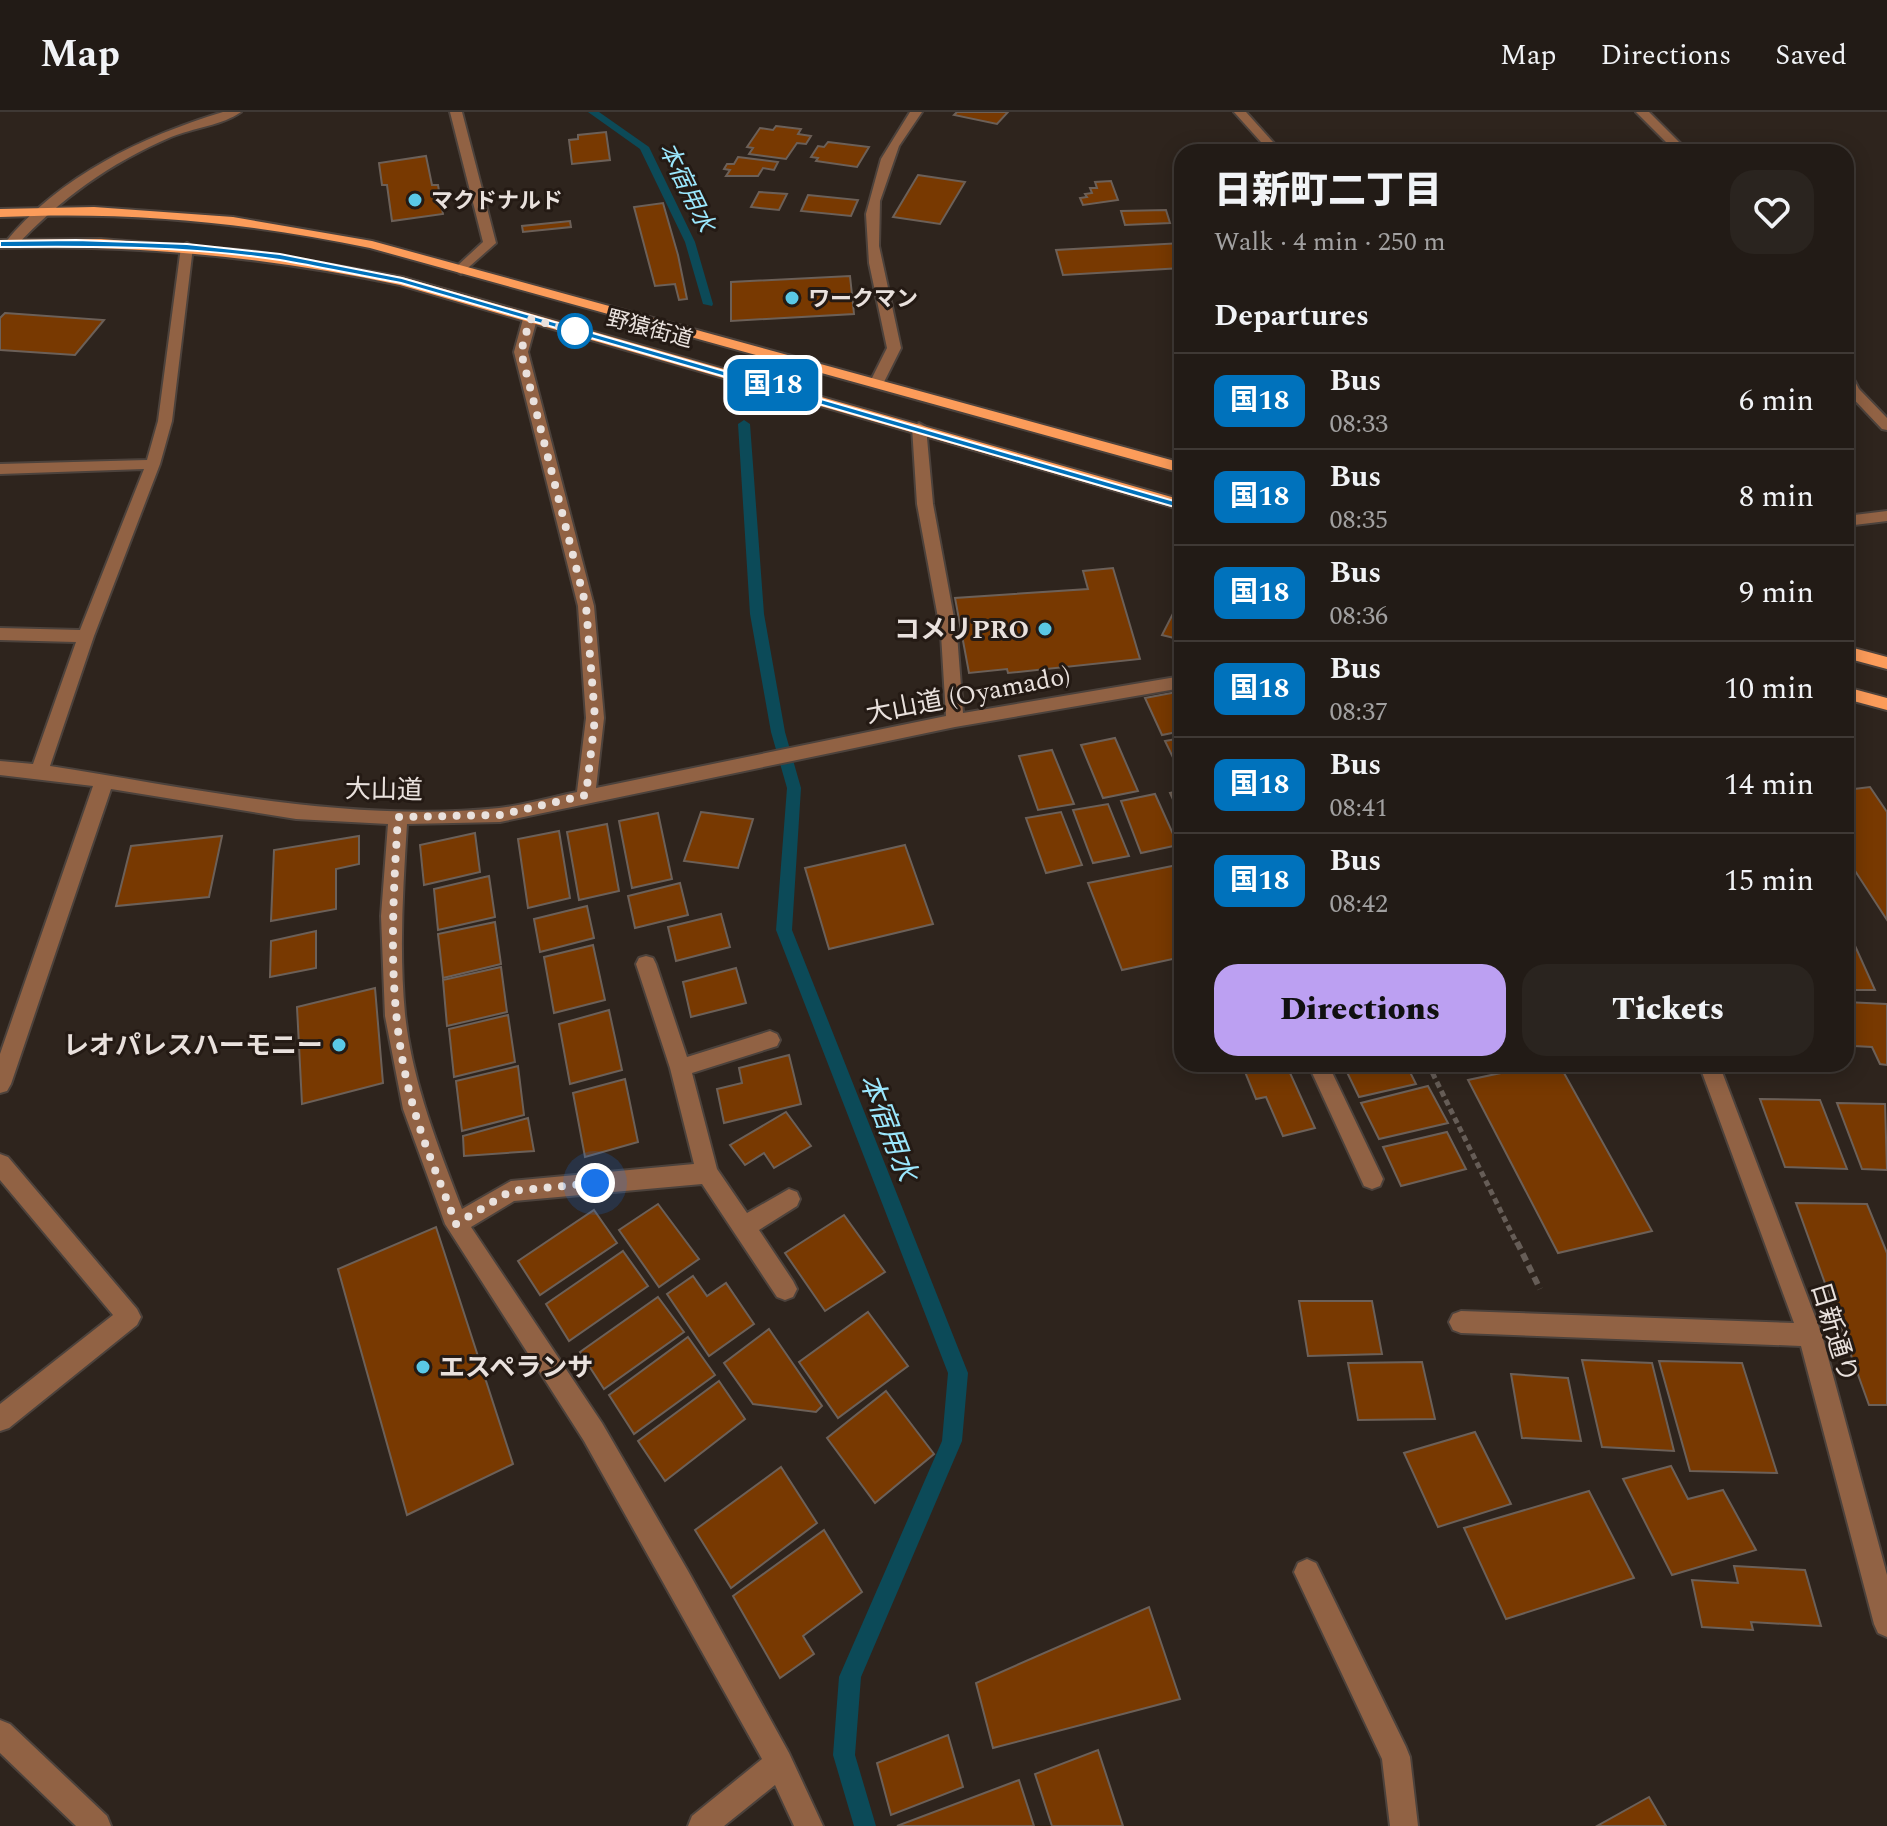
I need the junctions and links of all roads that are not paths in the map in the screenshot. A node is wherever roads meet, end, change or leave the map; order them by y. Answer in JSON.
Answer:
{"nodes":[{"id":1,"x":235,"y":112,"type":"edge"},
{"id":2,"x":456,"y":112,"type":"edge"},
{"id":3,"x":916,"y":112,"type":"edge"},
{"id":4,"x":1240,"y":112,"type":"edge"},
{"id":5,"x":1642,"y":112,"type":"edge"},
{"id":6,"x":199,"y":117,"type":"edge"},
{"id":7,"x":1269,"y":144,"type":"edge"},
{"id":8,"x":1675,"y":144,"type":"edge"},
{"id":9,"x":38,"y":212,"type":"junction"},
{"id":10,"x":0,"y":213,"type":"edge"},
{"id":11,"x":5,"y":244,"type":"edge"},
{"id":12,"x":187,"y":247,"type":"junction"},
{"id":13,"x":461,"y":270,"type":"junction"},
{"id":14,"x":530,"y":319,"type":"junction"},
{"id":15,"x":876,"y":384,"type":"junction"},
{"id":16,"x":1854,"y":392,"type":"edge"},
{"id":17,"x":1887,"y":426,"type":"edge"},
{"id":18,"x":919,"y":427,"type":"junction"},
{"id":19,"x":153,"y":464,"type":"junction"},
{"id":20,"x":1174,"y":466,"type":"edge"},
{"id":21,"x":0,"y":469,"type":"edge"},
{"id":22,"x":1174,"y":503,"type":"edge"},
{"id":23,"x":1887,"y":516,"type":"edge"},
{"id":24,"x":1854,"y":520,"type":"edge"},
{"id":25,"x":0,"y":634,"type":"edge"},
{"id":26,"x":86,"y":636,"type":"junction"},
{"id":27,"x":1854,"y":654,"type":"edge"},
{"id":28,"x":1887,"y":663,"type":"edge"},
{"id":29,"x":1174,"y":683,"type":"edge"},
{"id":30,"x":1854,"y":695,"type":"edge"},
{"id":31,"x":1887,"y":704,"type":"edge"},
{"id":32,"x":955,"y":721,"type":"junction"},
{"id":33,"x":764,"y":760,"type":"joint"},
{"id":34,"x":0,"y":768,"type":"edge"},
{"id":35,"x":39,"y":771,"type":"junction"},
{"id":36,"x":104,"y":782,"type":"junction"},
{"id":37,"x":586,"y":795,"type":"junction"},
{"id":38,"x":398,"y":817,"type":"junction"},
{"id":39,"x":646,"y":964,"type":"dead end"},
{"id":40,"x":770,"y":1040,"type":"dead end"},
{"id":41,"x":680,"y":1068,"type":"junction"},
{"id":42,"x":1322,"y":1072,"type":"edge"},
{"id":43,"x":1712,"y":1072,"type":"edge"},
{"id":44,"x":0,"y":1084,"type":"edge"},
{"id":45,"x":0,"y":1164,"type":"edge"},
{"id":46,"x":707,"y":1173,"type":"junction"},
{"id":47,"x":1372,"y":1179,"type":"dead end"},
{"id":48,"x":789,"y":1199,"type":"dead end"},
{"id":49,"x":456,"y":1224,"type":"junction"},
{"id":50,"x":744,"y":1227,"type":"junction"},
{"id":51,"x":785,"y":1289,"type":"dead end"},
{"id":52,"x":1461,"y":1322,"type":"dead end"},
{"id":53,"x":1810,"y":1335,"type":"junction"},
{"id":54,"x":0,"y":1419,"type":"edge"},
{"id":55,"x":1307,"y":1572,"type":"dead end"},
{"id":56,"x":1887,"y":1624,"type":"edge"},
{"id":57,"x":0,"y":1734,"type":"edge"},
{"id":58,"x":779,"y":1763,"type":"junction"},
{"id":59,"x":97,"y":1826,"type":"edge"},
{"id":60,"x":702,"y":1826,"type":"edge"},
{"id":61,"x":809,"y":1826,"type":"edge"},
{"id":62,"x":1404,"y":1826,"type":"edge"}],
"edges":[{"from":1,"to":6,"type":"street"},
{"from":2,"to":13,"type":"street"},
{"from":3,"to":15,"type":"street"},
{"from":4,"to":7,"type":"street"},
{"from":5,"to":8,"type":"street"},
{"from":6,"to":9,"type":"street"},
{"from":9,"to":10,"type":"main road","name":"野猿街道"},
{"from":9,"to":11,"type":"street"},
{"from":9,"to":13,"type":"main road","name":"野猿街道"},
{"from":11,"to":12,"type":"main road","name":"野猿街道"},
{"from":12,"to":14,"type":"main road","name":"野猿街道"},
{"from":12,"to":19,"type":"street"},
{"from":13,"to":15,"type":"main road","name":"野猿街道"},
{"from":14,"to":18,"type":"main road","name":"野猿街道"},
{"from":14,"to":37,"type":"street"},
{"from":15,"to":20,"type":"main road","name":"野猿街道"},
{"from":16,"to":17,"type":"street"},
{"from":18,"to":22,"type":"main road","name":"野猿街道"},
{"from":18,"to":32,"type":"street"},
{"from":19,"to":21,"type":"street"},
{"from":19,"to":26,"type":"street"},
{"from":23,"to":24,"type":"street"},
{"from":25,"to":26,"type":"street"},
{"from":26,"to":35,"type":"street"},
{"from":27,"to":28,"type":"main road"},
{"from":29,"to":32,"type":"street","name":"大山道 (Oyamado)"},
{"from":30,"to":31,"type":"main road"},
{"from":32,"to":33,"type":"street","name":"大山道 (Oyamado)"},
{"from":33,"to":37,"type":"street","name":"大山道"},
{"from":34,"to":35,"type":"street","name":"大山道"},
{"from":35,"to":36,"type":"street","name":"大山道"},
{"from":36,"to":38,"type":"street","name":"大山道"},
{"from":36,"to":44,"type":"street"},
{"from":37,"to":38,"type":"street","name":"大山道"},
{"from":38,"to":49,"type":"street"},
{"from":39,"to":41,"type":"street"},
{"from":40,"to":41,"type":"street"},
{"from":41,"to":46,"type":"street"},
{"from":42,"to":47,"type":"street"},
{"from":43,"to":53,"type":"street","name":"日新通り"},
{"from":45,"to":54,"type":"street"},
{"from":46,"to":49,"type":"street"},
{"from":46,"to":50,"type":"street"},
{"from":48,"to":50,"type":"street"},
{"from":49,"to":58,"type":"street"},
{"from":50,"to":51,"type":"street"},
{"from":52,"to":53,"type":"street"},
{"from":53,"to":56,"type":"street","name":"日新通り"},
{"from":55,"to":62,"type":"street"},
{"from":57,"to":59,"type":"street"},
{"from":58,"to":60,"type":"street"},
{"from":58,"to":61,"type":"street"}]}
